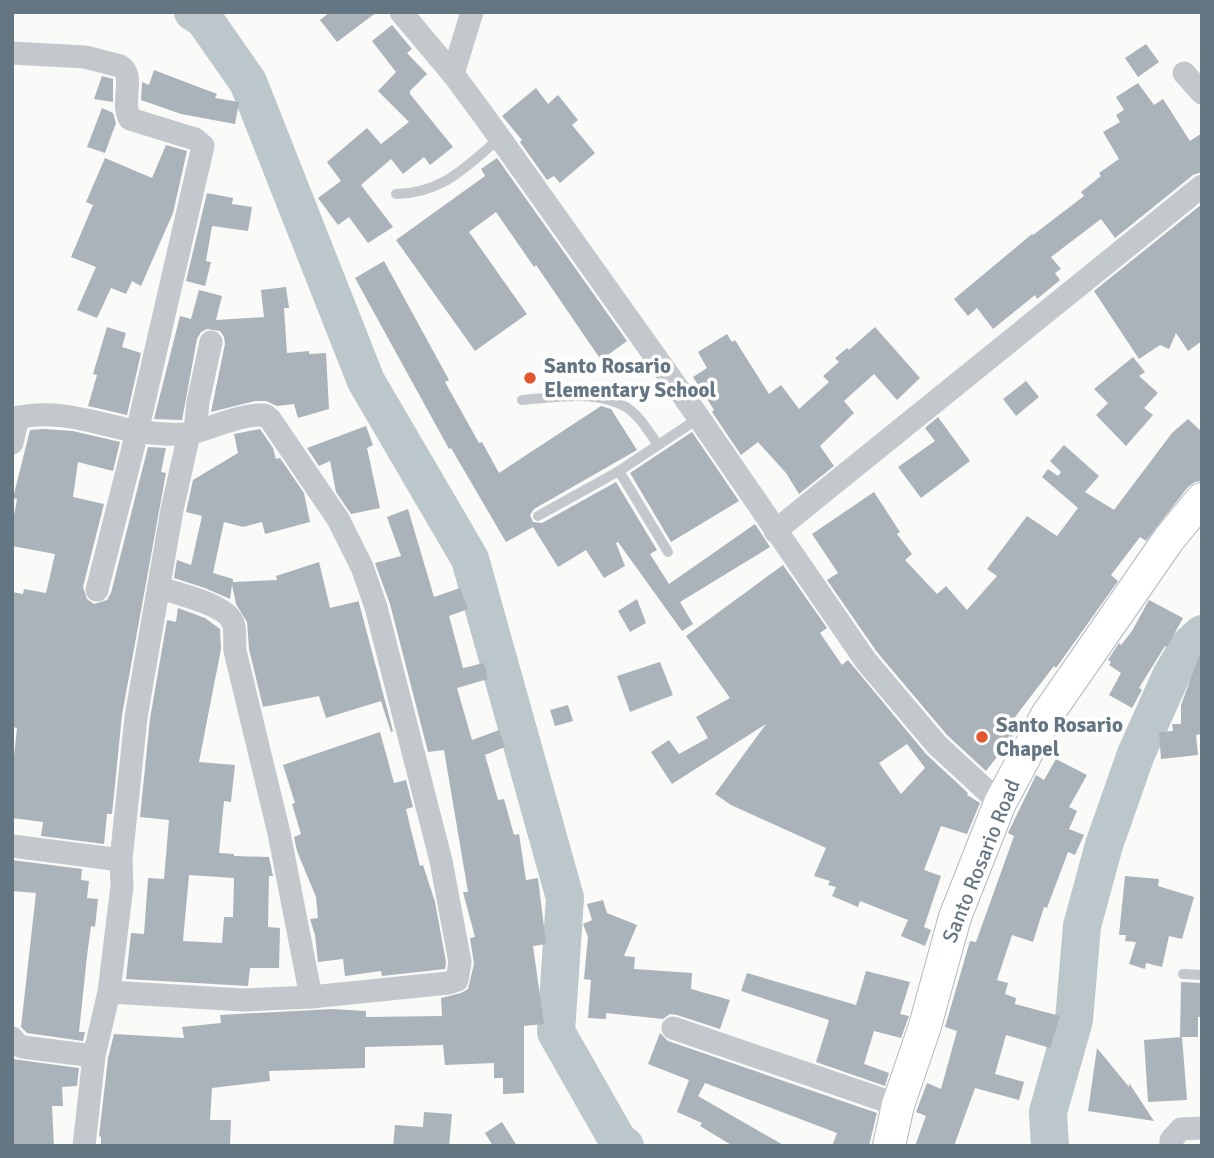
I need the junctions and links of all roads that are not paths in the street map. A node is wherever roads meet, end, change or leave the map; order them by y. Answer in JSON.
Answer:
{"nodes":[{"id":1,"x":401,"y":12,"type":"edge"},
{"id":2,"x":472,"y":12,"type":"edge"},
{"id":3,"x":12,"y":53,"type":"edge"},
{"id":4,"x":1184,"y":73,"type":"dead end"},
{"id":5,"x":453,"y":74,"type":"junction"},
{"id":6,"x":1202,"y":93,"type":"edge"},
{"id":7,"x":500,"y":138,"type":"junction"},
{"id":8,"x":1202,"y":186,"type":"edge"},
{"id":9,"x":396,"y":194,"type":"dead end"},
{"id":10,"x":211,"y":342,"type":"dead end"},
{"id":11,"x":522,"y":400,"type":"dead end"},
{"id":12,"x":15,"y":418,"type":"edge"},
{"id":13,"x":699,"y":418,"type":"junction"},
{"id":14,"x":136,"y":432,"type":"junction"},
{"id":15,"x":192,"y":433,"type":"junction"},
{"id":16,"x":12,"y":443,"type":"edge"},
{"id":17,"x":658,"y":445,"type":"junction"},
{"id":18,"x":619,"y":471,"type":"junction"},
{"id":19,"x":1202,"y":499,"type":"edge"},
{"id":20,"x":538,"y":516,"type":"dead end"},
{"id":21,"x":775,"y":531,"type":"junction"},
{"id":22,"x":668,"y":552,"type":"dead end"},
{"id":23,"x":159,"y":588,"type":"junction"},
{"id":24,"x":97,"y":590,"type":"dead end"},
{"id":25,"x":999,"y":803,"type":"junction"},
{"id":26,"x":12,"y":846,"type":"edge"},
{"id":27,"x":121,"y":860,"type":"junction"},
{"id":28,"x":1183,"y":974,"type":"dead end"},
{"id":29,"x":1202,"y":975,"type":"edge"},
{"id":30,"x":109,"y":992,"type":"junction"},
{"id":31,"x":312,"y":998,"type":"junction"},
{"id":32,"x":673,"y":1028,"type":"dead end"},
{"id":33,"x":12,"y":1038,"type":"edge"},
{"id":34,"x":94,"y":1056,"type":"junction"},
{"id":35,"x":898,"y":1105,"type":"junction"},
{"id":36,"x":1202,"y":1128,"type":"edge"},
{"id":37,"x":84,"y":1146,"type":"edge"},
{"id":38,"x":889,"y":1146,"type":"edge"},
{"id":39,"x":1171,"y":1146,"type":"edge"}],
"edges":[{"from":1,"to":5,"type":"street"},
{"from":2,"to":5,"type":"street"},
{"from":3,"to":14,"type":"street"},
{"from":4,"to":6,"type":"street"},
{"from":5,"to":7,"type":"street"},
{"from":7,"to":9,"type":"lane"},
{"from":7,"to":13,"type":"street"},
{"from":8,"to":21,"type":"street"},
{"from":10,"to":15,"type":"street"},
{"from":11,"to":17,"type":"lane"},
{"from":12,"to":14,"type":"street"},
{"from":12,"to":16,"type":"street"},
{"from":13,"to":17,"type":"lane"},
{"from":13,"to":21,"type":"street"},
{"from":14,"to":15,"type":"street"},
{"from":14,"to":24,"type":"street"},
{"from":15,"to":23,"type":"street"},
{"from":15,"to":31,"type":"street"},
{"from":17,"to":18,"type":"lane"},
{"from":18,"to":20,"type":"lane"},
{"from":18,"to":22,"type":"lane"},
{"from":19,"to":25,"type":"street","name":"Santo Rosario Road"},
{"from":21,"to":25,"type":"street"},
{"from":23,"to":27,"type":"street"},
{"from":23,"to":31,"type":"street"},
{"from":25,"to":35,"type":"street","name":"Santo Rosario Road"},
{"from":26,"to":27,"type":"street"},
{"from":27,"to":30,"type":"street"},
{"from":28,"to":29,"type":"lane"},
{"from":30,"to":31,"type":"street"},
{"from":30,"to":34,"type":"street"},
{"from":32,"to":35,"type":"street"},
{"from":33,"to":34,"type":"street"},
{"from":34,"to":37,"type":"street"},
{"from":35,"to":38,"type":"street","name":"Santo Rosario Road"},
{"from":36,"to":39,"type":"street"}]}
